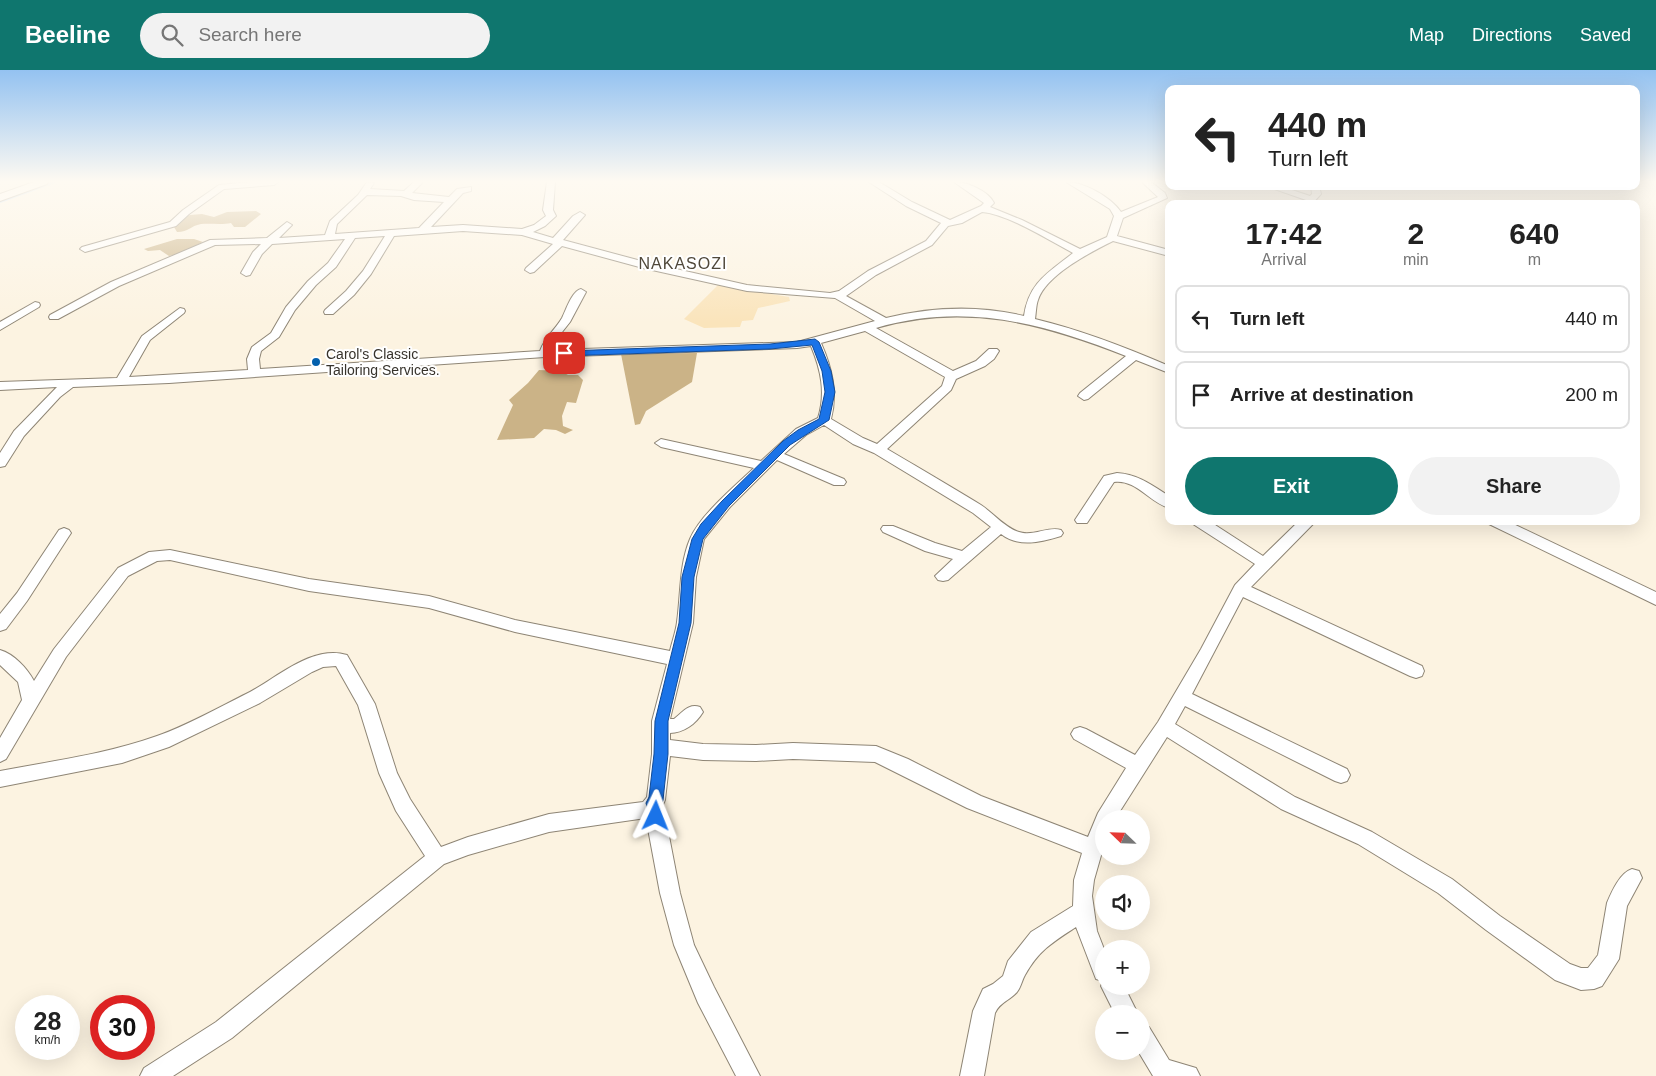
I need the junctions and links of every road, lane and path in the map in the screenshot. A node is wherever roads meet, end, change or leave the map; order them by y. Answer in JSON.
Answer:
{"nodes":[{"id":1,"x":156,"y":229,"type":"edge"},
{"id":2,"x":282,"y":229,"type":"edge"},
{"id":3,"x":332,"y":229,"type":"edge"},
{"id":4,"x":453,"y":229,"type":"edge"},
{"id":5,"x":481,"y":229,"type":"edge"},
{"id":6,"x":531,"y":229,"type":"edge"},
{"id":7,"x":568,"y":229,"type":"edge"},
{"id":8,"x":939,"y":229,"type":"edge"},
{"id":9,"x":1034,"y":229,"type":"edge"},
{"id":10,"x":1113,"y":229,"type":"edge"},
{"id":11,"x":422,"y":231,"type":"joint"},
{"id":12,"x":390,"y":232,"type":"junction"},
{"id":13,"x":522,"y":232,"type":"junction"},
{"id":14,"x":352,"y":235,"type":"junction"},
{"id":15,"x":329,"y":237,"type":"junction"},
{"id":16,"x":1112,"y":238,"type":"junction"},
{"id":17,"x":267,"y":241,"type":"junction"},
{"id":18,"x":556,"y":242,"type":"junction"},
{"id":19,"x":85,"y":249,"type":"dead end"},
{"id":20,"x":1165,"y":252,"type":"edge"},
{"id":21,"x":1080,"y":253,"type":"junction"},
{"id":22,"x":530,"y":270,"type":"dead end"},
{"id":23,"x":246,"y":273,"type":"dead end"},
{"id":24,"x":581,"y":292,"type":"dead end"},
{"id":25,"x":837,"y":295,"type":"junction"},
{"id":26,"x":35,"y":305,"type":"dead end"},
{"id":27,"x":180,"y":311,"type":"dead end"},
{"id":28,"x":329,"y":312,"type":"dead end"},
{"id":29,"x":54,"y":317,"type":"dead end"},
{"id":30,"x":883,"y":320,"type":"junction"},
{"id":31,"x":1029,"y":321,"type":"junction"},
{"id":32,"x":0,"y":326,"type":"edge"},
{"id":33,"x":865,"y":326,"type":"junction"},
{"id":34,"x":815,"y":342,"type":"junction"},
{"id":35,"x":993,"y":350,"type":"dead end"},
{"id":36,"x":545,"y":354,"type":"junction"},
{"id":37,"x":1134,"y":356,"type":"junction"},
{"id":38,"x":1165,"y":368,"type":"edge"},
{"id":39,"x":254,"y":373,"type":"junction"},
{"id":40,"x":951,"y":377,"type":"junction"},
{"id":41,"x":121,"y":381,"type":"junction"},
{"id":42,"x":70,"y":383,"type":"junction"},
{"id":43,"x":0,"y":386,"type":"edge"},
{"id":44,"x":1084,"y":396,"type":"dead end"},
{"id":45,"x":824,"y":420,"type":"junction"},
{"id":46,"x":661,"y":443,"type":"dead end"},
{"id":47,"x":879,"y":450,"type":"junction"},
{"id":48,"x":769,"y":460,"type":"junction"},
{"id":49,"x":0,"y":463,"type":"edge"},
{"id":50,"x":839,"y":482,"type":"dead end"},
{"id":51,"x":1165,"y":501,"type":"edge"},
{"id":52,"x":1082,"y":520,"type":"dead end"},
{"id":53,"x":1204,"y":525,"type":"edge"},
{"id":54,"x":1304,"y":525,"type":"edge"},
{"id":55,"x":1502,"y":525,"type":"edge"},
{"id":56,"x":999,"y":528,"type":"junction"},
{"id":57,"x":888,"y":529,"type":"dead end"},
{"id":58,"x":64,"y":533,"type":"dead end"},
{"id":59,"x":1056,"y":533,"type":"dead end"},
{"id":60,"x":964,"y":558,"type":"junction"},
{"id":61,"x":1264,"y":563,"type":"junction"},
{"id":62,"x":943,"y":576,"type":"dead end"},
{"id":63,"x":1240,"y":588,"type":"junction"},
{"id":64,"x":1656,"y":599,"type":"edge"},
{"id":65,"x":0,"y":625,"type":"edge"},
{"id":66,"x":0,"y":656,"type":"edge"},
{"id":67,"x":677,"y":659,"type":"junction"},
{"id":68,"x":1416,"y":671,"type":"dead end"},
{"id":69,"x":1182,"y":697,"type":"junction"},
{"id":70,"x":31,"y":700,"type":"junction"},
{"id":71,"x":694,"y":712,"type":"dead end"},
{"id":72,"x":662,"y":726,"type":"junction"},
{"id":73,"x":1164,"y":727,"type":"junction"},
{"id":74,"x":1080,"y":734,"type":"dead end"},
{"id":75,"x":661,"y":746,"type":"junction"},
{"id":76,"x":0,"y":754,"type":"edge"},
{"id":77,"x":1137,"y":766,"type":"junction"},
{"id":78,"x":1341,"y":775,"type":"dead end"},
{"id":79,"x":0,"y":779,"type":"edge"},
{"id":80,"x":653,"y":803,"type":"junction"},
{"id":81,"x":1110,"y":810,"type":"edge"},
{"id":82,"x":1095,"y":841,"type":"edge"},
{"id":83,"x":1092,"y":848,"type":"junction"},
{"id":84,"x":436,"y":858,"type":"junction"},
{"id":85,"x":1632,"y":878,"type":"dead end"},
{"id":86,"x":1082,"y":912,"type":"junction"},
{"id":87,"x":1095,"y":955,"type":"edge"},
{"id":88,"x":1150,"y":1050,"type":"edge"},
{"id":89,"x":1164,"y":1073,"type":"edge"},
{"id":90,"x":152,"y":1076,"type":"edge"},
{"id":91,"x":748,"y":1076,"type":"edge"},
{"id":92,"x":972,"y":1076,"type":"edge"},
{"id":93,"x":1188,"y":1076,"type":"edge"}],
"edges":[{"from":1,"to":19,"type":"street"},
{"from":2,"to":17,"type":"street"},
{"from":3,"to":15,"type":"street"},
{"from":4,"to":11,"type":"street"},
{"from":5,"to":13,"type":"street"},
{"from":6,"to":13,"type":"street"},
{"from":7,"to":18,"type":"street"},
{"from":8,"to":25,"type":"street"},
{"from":9,"to":21,"type":"street"},
{"from":10,"to":16,"type":"street"},
{"from":11,"to":12,"type":"street"},
{"from":12,"to":14,"type":"street"},
{"from":12,"to":28,"type":"street"},
{"from":13,"to":18,"type":"street"},
{"from":14,"to":15,"type":"street"},
{"from":14,"to":39,"type":"street"},
{"from":15,"to":17,"type":"street"},
{"from":16,"to":20,"type":"street"},
{"from":16,"to":21,"type":"street"},
{"from":17,"to":23,"type":"street"},
{"from":17,"to":29,"type":"street"},
{"from":18,"to":22,"type":"street"},
{"from":18,"to":25,"type":"street"},
{"from":21,"to":31,"type":"street"},
{"from":24,"to":36,"type":"street"},
{"from":25,"to":30,"type":"street"},
{"from":26,"to":32,"type":"street"},
{"from":27,"to":41,"type":"street"},
{"from":30,"to":31,"type":"street"},
{"from":30,"to":33,"type":"street"},
{"from":31,"to":37,"type":"street"},
{"from":33,"to":34,"type":"street"},
{"from":33,"to":40,"type":"street"},
{"from":34,"to":36,"type":"street"},
{"from":34,"to":45,"type":"street"},
{"from":35,"to":40,"type":"street"},
{"from":36,"to":39,"type":"street"},
{"from":37,"to":38,"type":"street"},
{"from":37,"to":44,"type":"street"},
{"from":39,"to":41,"type":"street"},
{"from":40,"to":47,"type":"street"},
{"from":41,"to":42,"type":"street"},
{"from":42,"to":43,"type":"street"},
{"from":42,"to":49,"type":"street"},
{"from":45,"to":47,"type":"street"},
{"from":45,"to":48,"type":"street"},
{"from":46,"to":48,"type":"street"},
{"from":47,"to":56,"type":"street"},
{"from":48,"to":50,"type":"street"},
{"from":48,"to":67,"type":"street"},
{"from":51,"to":52,"type":"street"},
{"from":53,"to":61,"type":"street"},
{"from":54,"to":61,"type":"street"},
{"from":55,"to":64,"type":"street"},
{"from":56,"to":59,"type":"street"},
{"from":56,"to":60,"type":"street"},
{"from":57,"to":60,"type":"street"},
{"from":58,"to":65,"type":"street"},
{"from":60,"to":62,"type":"street"},
{"from":61,"to":63,"type":"street"},
{"from":63,"to":68,"type":"street"},
{"from":63,"to":69,"type":"street"},
{"from":66,"to":70,"type":"street"},
{"from":67,"to":70,"type":"street"},
{"from":67,"to":72,"type":"street"},
{"from":69,"to":73,"type":"street"},
{"from":69,"to":78,"type":"street"},
{"from":70,"to":76,"type":"street"},
{"from":71,"to":72,"type":"street"},
{"from":72,"to":75,"type":"street"},
{"from":73,"to":77,"type":"street"},
{"from":73,"to":85,"type":"street"},
{"from":74,"to":77,"type":"street"},
{"from":75,"to":80,"type":"street"},
{"from":75,"to":83,"type":"street"},
{"from":77,"to":81,"type":"street"},
{"from":79,"to":84,"type":"street"},
{"from":80,"to":84,"type":"street"},
{"from":80,"to":91,"type":"street"},
{"from":82,"to":83,"type":"street"},
{"from":83,"to":86,"type":"street"},
{"from":84,"to":90,"type":"street"},
{"from":86,"to":87,"type":"street"},
{"from":86,"to":92,"type":"street"},
{"from":88,"to":89,"type":"street"},
{"from":89,"to":93,"type":"street"}]}
